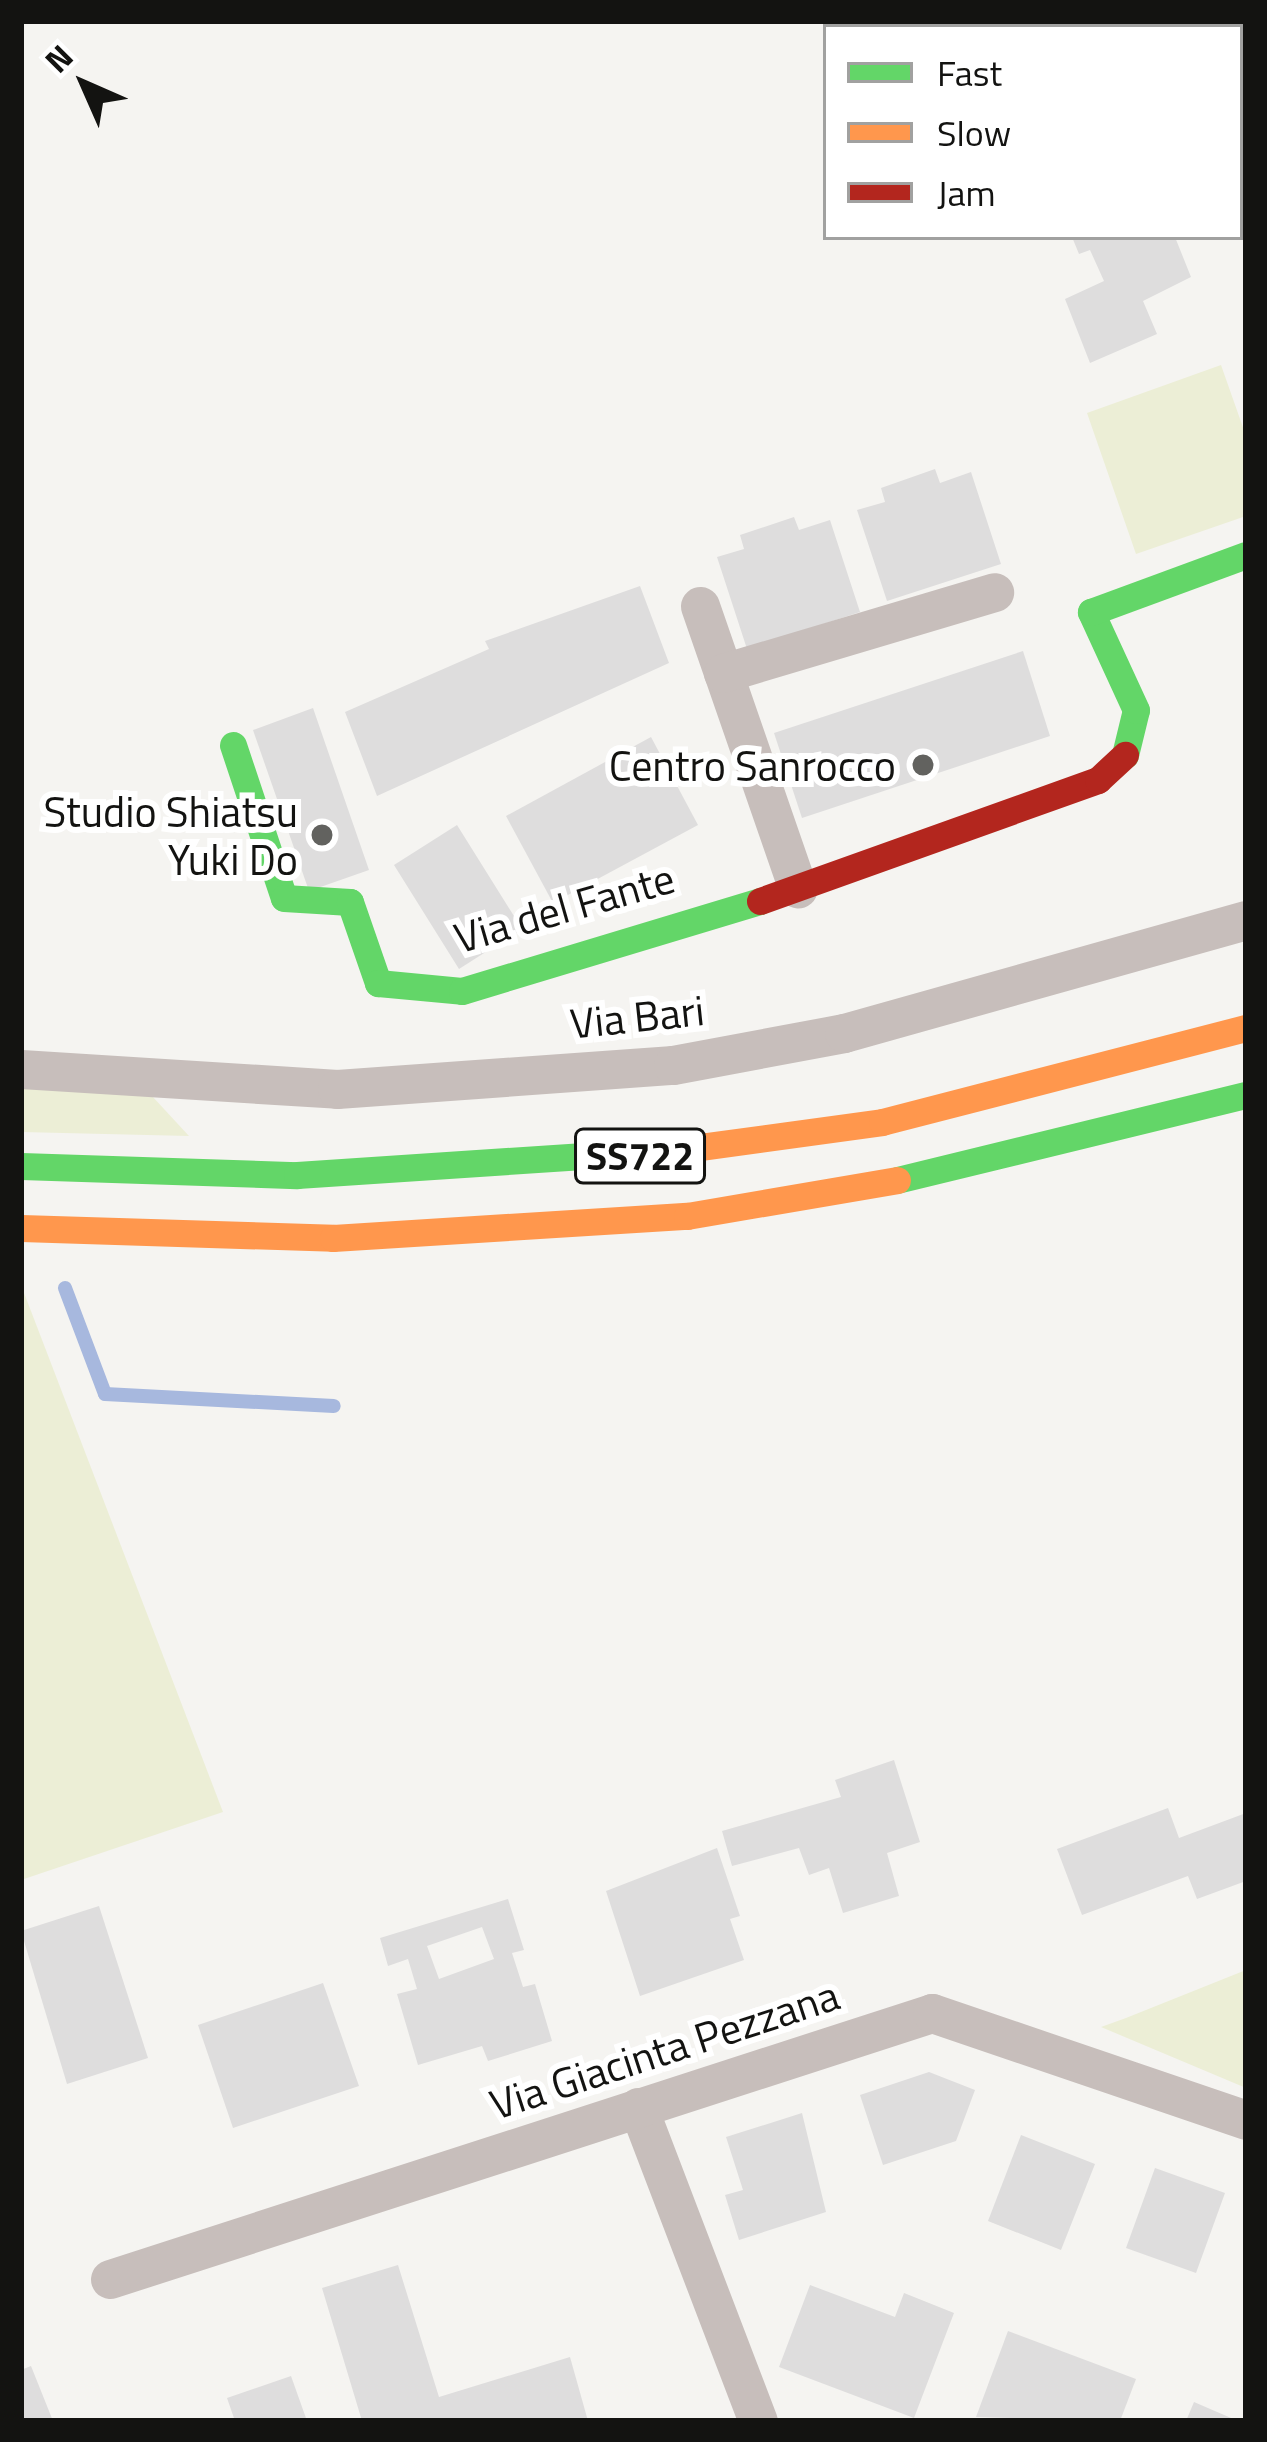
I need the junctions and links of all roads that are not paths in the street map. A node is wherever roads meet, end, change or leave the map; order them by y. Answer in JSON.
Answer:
{"nodes":[{"id":1,"x":1246,"y":556,"type":"edge"},
{"id":2,"x":994,"y":592,"type":"dead end"},
{"id":3,"x":700,"y":606,"type":"dead end"},
{"id":4,"x":724,"y":673,"type":"junction"},
{"id":5,"x":233,"y":745,"type":"dead end"},
{"id":6,"x":798,"y":889,"type":"junction"},
{"id":7,"x":1246,"y":920,"type":"edge"},
{"id":8,"x":1246,"y":1028,"type":"edge"},
{"id":9,"x":21,"y":1070,"type":"edge"},
{"id":10,"x":1246,"y":1095,"type":"edge"},
{"id":11,"x":21,"y":1166,"type":"edge"},
{"id":12,"x":21,"y":1228,"type":"edge"},
{"id":13,"x":638,"y":2107,"type":"junction"},
{"id":14,"x":1246,"y":2120,"type":"edge"},
{"id":15,"x":110,"y":2278,"type":"dead end"},
{"id":16,"x":758,"y":2421,"type":"edge"}],
"edges":[{"from":1,"to":6,"type":"main road","name":"Via del Fante"},
{"from":2,"to":4,"type":"street"},
{"from":3,"to":4,"type":"street"},
{"from":4,"to":6,"type":"street"},
{"from":5,"to":6,"type":"main road","name":"Via del Fante"},
{"from":7,"to":9,"type":"street","name":"Via Bari"},
{"from":8,"to":11,"type":"main road","number":"SS722"},
{"from":10,"to":12,"type":"main road","number":"SS722"},
{"from":13,"to":14,"type":"street","name":"Via Giacinta Pezzana"},
{"from":13,"to":15,"type":"street","name":"Via Giacinta Pezzana"},
{"from":13,"to":16,"type":"street"}]}
